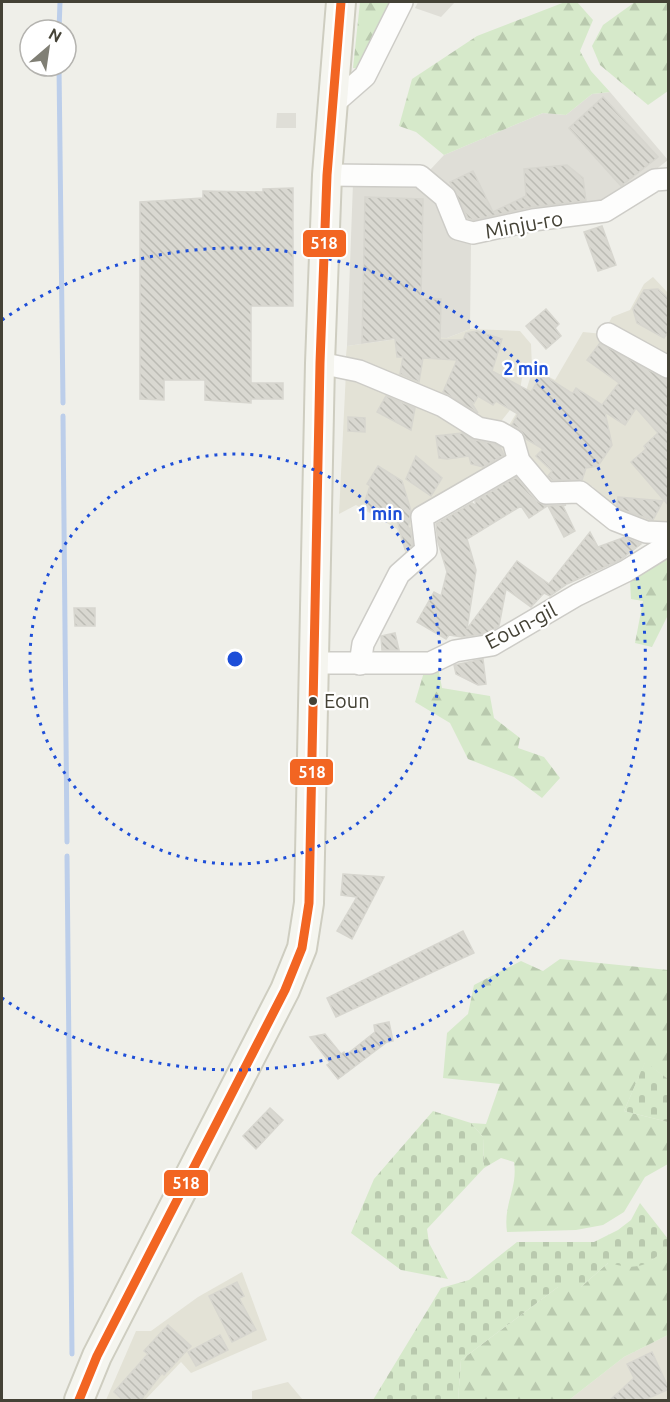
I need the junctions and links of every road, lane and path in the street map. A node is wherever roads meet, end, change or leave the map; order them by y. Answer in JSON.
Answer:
{"nodes":[{"id":1,"x":341,"y":2,"type":"edge"},
{"id":2,"x":402,"y":2,"type":"edge"},
{"id":3,"x":333,"y":104,"type":"junction"},
{"id":4,"x":327,"y":175,"type":"junction"},
{"id":5,"x":669,"y":179,"type":"edge"},
{"id":6,"x":608,"y":334,"type":"dead end"},
{"id":7,"x":320,"y":363,"type":"junction"},
{"id":8,"x":669,"y":367,"type":"edge"},
{"id":9,"x":519,"y":461,"type":"junction"},
{"id":10,"x":669,"y":533,"type":"edge"},
{"id":11,"x":669,"y":545,"type":"edge"},
{"id":12,"x":313,"y":663,"type":"junction"},
{"id":13,"x":360,"y":664,"type":"junction"},
{"id":14,"x":79,"y":1401,"type":"edge"}],
"edges":[{"from":1,"to":3,"type":"main road"},
{"from":2,"to":3,"type":"street"},
{"from":3,"to":4,"type":"main road"},
{"from":4,"to":5,"type":"street","name":"Minju-ro"},
{"from":4,"to":7,"type":"main road"},
{"from":6,"to":8,"type":"street"},
{"from":7,"to":9,"type":"street"},
{"from":7,"to":12,"type":"main road"},
{"from":9,"to":10,"type":"street"},
{"from":9,"to":13,"type":"street"},
{"from":11,"to":13,"type":"street","name":"Eoun-gil"},
{"from":12,"to":13,"type":"street","name":"Eoun-gil"},
{"from":12,"to":14,"type":"main road"}]}
